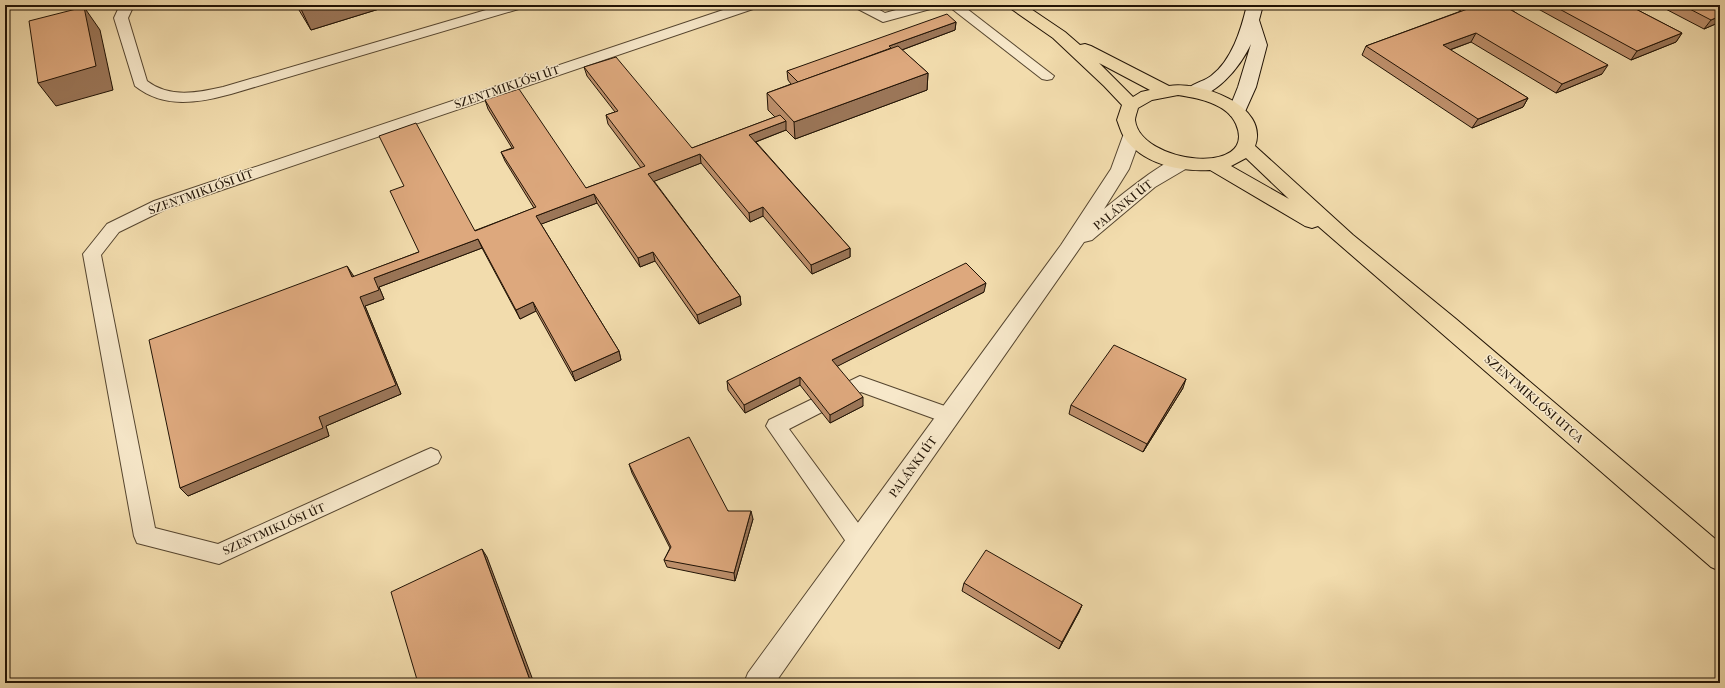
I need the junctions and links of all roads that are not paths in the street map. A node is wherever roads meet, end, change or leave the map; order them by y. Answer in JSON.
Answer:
{"nodes":[{"id":1,"x":127,"y":5,"type":"edge"},
{"id":2,"x":517,"y":5,"type":"edge"},
{"id":3,"x":751,"y":5,"type":"edge"},
{"id":4,"x":861,"y":5,"type":"edge"},
{"id":5,"x":929,"y":5,"type":"edge"},
{"id":6,"x":954,"y":5,"type":"edge"},
{"id":7,"x":1015,"y":5,"type":"edge"},
{"id":8,"x":1253,"y":13,"type":"edge"},
{"id":9,"x":1059,"y":36,"type":"junction"},
{"id":10,"x":1047,"y":76,"type":"dead end"},
{"id":11,"x":1165,"y":91,"type":"junction"},
{"id":12,"x":1193,"y":92,"type":"junction"},
{"id":13,"x":1131,"y":105,"type":"junction"},
{"id":14,"x":1237,"y":112,"type":"junction"},
{"id":15,"x":1132,"y":136,"type":"junction"},
{"id":16,"x":1246,"y":147,"type":"junction"},
{"id":17,"x":1182,"y":164,"type":"junction"},
{"id":18,"x":1214,"y":164,"type":"junction"},
{"id":19,"x":1346,"y":240,"type":"junction"},
{"id":20,"x":1068,"y":250,"type":"junction"},
{"id":21,"x":949,"y":416,"type":"junction"},
{"id":22,"x":431,"y":457,"type":"dead end"},
{"id":23,"x":859,"y":542,"type":"junction"},
{"id":24,"x":1720,"y":559,"type":"edge"},
{"id":25,"x":758,"y":683,"type":"edge"}],
"edges":[{"from":1,"to":2,"type":"lane"},
{"from":3,"to":22,"type":"lane","name":"SZENTMIKLÓSI ÚT"},
{"from":4,"to":5,"type":"lane"},
{"from":6,"to":10,"type":"lane"},
{"from":7,"to":9,"type":"main road"},
{"from":8,"to":12,"type":"street"},
{"from":8,"to":14,"type":"street"},
{"from":9,"to":11,"type":"main road"},
{"from":9,"to":13,"type":"main road"},
{"from":11,"to":12,"type":"main road"},
{"from":11,"to":13,"type":"main road"},
{"from":12,"to":14,"type":"main road"},
{"from":13,"to":15,"type":"main road"},
{"from":14,"to":16,"type":"main road"},
{"from":15,"to":17,"type":"main road"},
{"from":15,"to":20,"type":"street","name":"PALÁNKI ÚT"},
{"from":16,"to":18,"type":"main road"},
{"from":16,"to":19,"type":"main road"},
{"from":17,"to":18,"type":"main road"},
{"from":17,"to":20,"type":"street","name":"PALÁNKI ÚT"},
{"from":18,"to":19,"type":"main road"},
{"from":19,"to":24,"type":"main road","name":"SZENTMIKLÓSI UTCA"},
{"from":20,"to":21,"type":"street","name":"PALÁNKI ÚT"},
{"from":21,"to":23,"type":"street","name":"PALÁNKI ÚT"},
{"from":21,"to":23,"type":"lane"},
{"from":23,"to":25,"type":"street","name":"PALÁNKI ÚT"}]}
